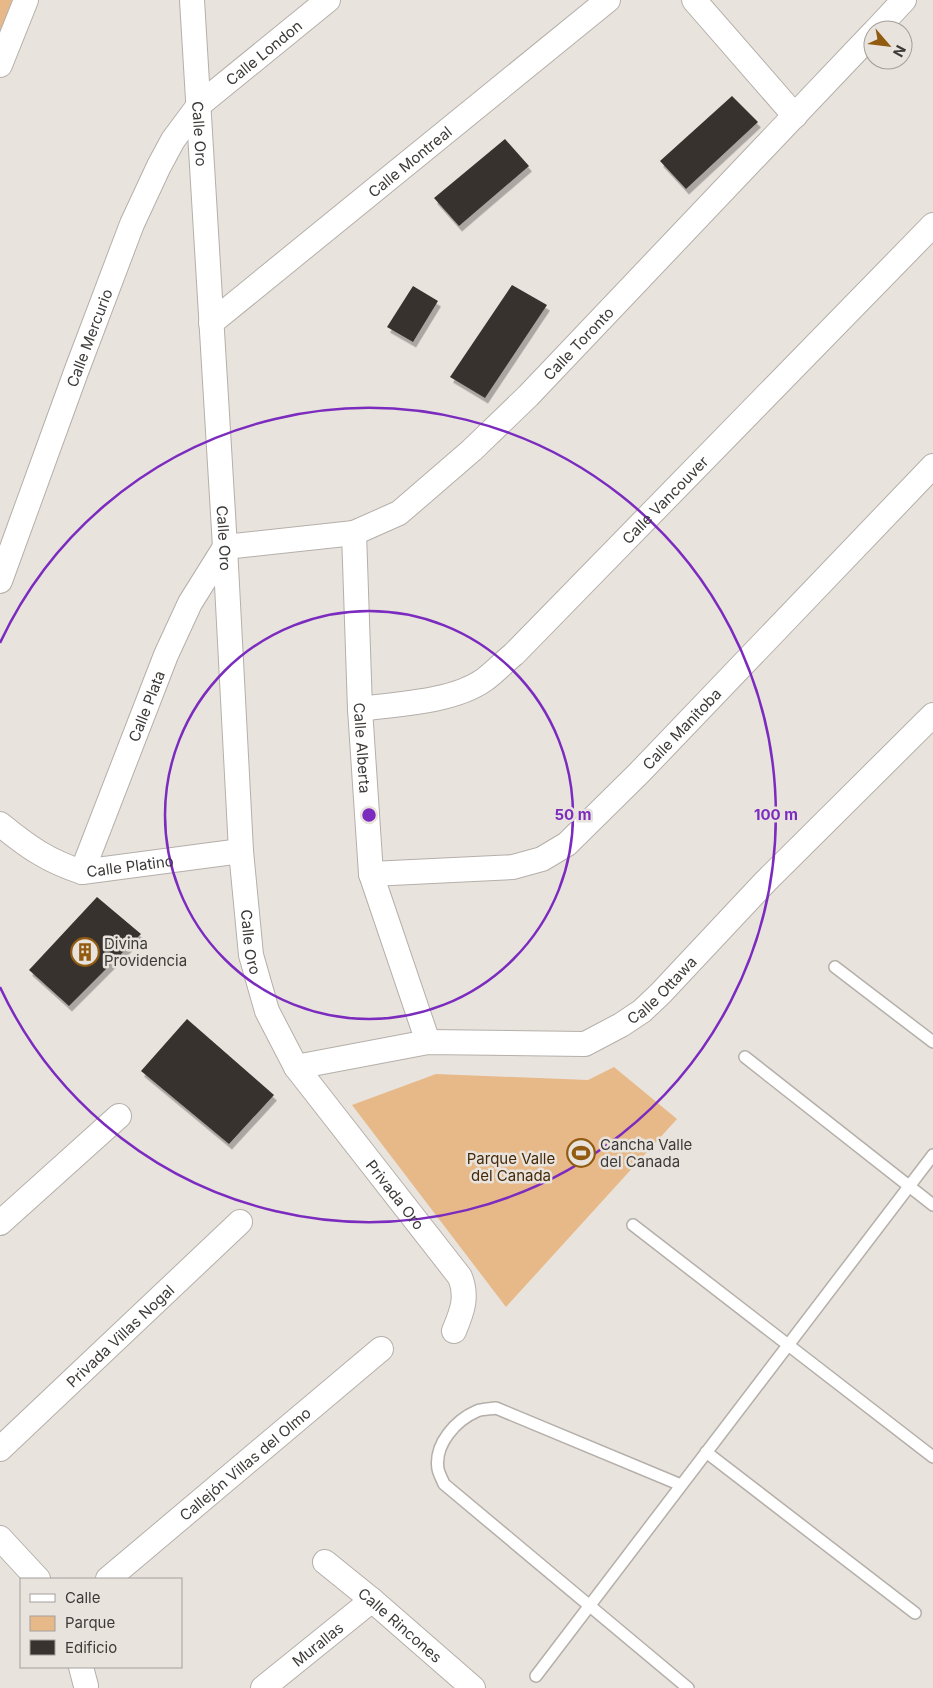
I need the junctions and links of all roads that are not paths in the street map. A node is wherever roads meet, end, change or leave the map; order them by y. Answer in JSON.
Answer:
{"nodes":[{"id":1,"x":26,"y":0,"type":"edge"},
{"id":2,"x":192,"y":0,"type":"edge"},
{"id":3,"x":328,"y":0,"type":"edge"},
{"id":4,"x":608,"y":0,"type":"edge"},
{"id":5,"x":694,"y":0,"type":"edge"},
{"id":6,"x":904,"y":0,"type":"edge"},
{"id":7,"x":885,"y":20,"type":"edge"},
{"id":8,"x":863,"y":44,"type":"edge"},
{"id":9,"x":0,"y":65,"type":"edge"},
{"id":10,"x":199,"y":105,"type":"junction"},
{"id":11,"x":795,"y":116,"type":"junction"},
{"id":12,"x":933,"y":225,"type":"edge"},
{"id":13,"x":212,"y":324,"type":"junction"},
{"id":14,"x":933,"y":466,"type":"edge"},
{"id":15,"x":354,"y":533,"type":"junction"},
{"id":16,"x":225,"y":547,"type":"junction"},
{"id":17,"x":0,"y":581,"type":"edge"},
{"id":18,"x":360,"y":709,"type":"junction"},
{"id":19,"x":933,"y":715,"type":"edge"},
{"id":20,"x":0,"y":824,"type":"edge"},
{"id":21,"x":241,"y":851,"type":"junction"},
{"id":22,"x":82,"y":872,"type":"junction"},
{"id":23,"x":371,"y":874,"type":"junction"},
{"id":24,"x":835,"y":967,"type":"dead end"},
{"id":25,"x":428,"y":1042,"type":"junction"},
{"id":26,"x":933,"y":1042,"type":"edge"},
{"id":27,"x":745,"y":1058,"type":"dead end"},
{"id":28,"x":296,"y":1067,"type":"junction"},
{"id":29,"x":119,"y":1116,"type":"dead end"},
{"id":30,"x":933,"y":1155,"type":"edge"},
{"id":31,"x":909,"y":1186,"type":"junction"},
{"id":32,"x":933,"y":1205,"type":"edge"},
{"id":33,"x":240,"y":1222,"type":"dead end"},
{"id":34,"x":0,"y":1223,"type":"edge"},
{"id":35,"x":633,"y":1225,"type":"dead end"},
{"id":36,"x":454,"y":1331,"type":"dead end"},
{"id":37,"x":788,"y":1345,"type":"junction"},
{"id":38,"x":381,"y":1349,"type":"dead end"},
{"id":39,"x":0,"y":1449,"type":"edge"},
{"id":40,"x":706,"y":1452,"type":"junction"},
{"id":41,"x":933,"y":1457,"type":"edge"},
{"id":42,"x":681,"y":1485,"type":"junction"},
{"id":43,"x":0,"y":1538,"type":"edge"},
{"id":44,"x":326,"y":1562,"type":"dead end"},
{"id":45,"x":37,"y":1578,"type":"edge"},
{"id":46,"x":109,"y":1578,"type":"edge"},
{"id":47,"x":372,"y":1600,"type":"junction"},
{"id":48,"x":590,"y":1606,"type":"junction"},
{"id":49,"x":915,"y":1613,"type":"dead end"},
{"id":50,"x":536,"y":1676,"type":"dead end"},
{"id":51,"x":263,"y":1688,"type":"edge"},
{"id":52,"x":473,"y":1688,"type":"edge"},
{"id":53,"x":688,"y":1688,"type":"edge"}],
"edges":[{"from":1,"to":9,"type":"street"},
{"from":2,"to":10,"type":"street","name":"Calle Oro"},
{"from":3,"to":10,"type":"street","name":"Calle London"},
{"from":4,"to":13,"type":"street","name":"Calle Montreal"},
{"from":5,"to":11,"type":"street"},
{"from":6,"to":7,"type":"street"},
{"from":8,"to":11,"type":"street","name":"Calle Toronto"},
{"from":10,"to":13,"type":"street","name":"Calle Oro"},
{"from":10,"to":17,"type":"street","name":"Calle Mercurio"},
{"from":11,"to":15,"type":"street","name":"Calle Toronto"},
{"from":12,"to":18,"type":"street","name":"Calle Vancouver"},
{"from":13,"to":16,"type":"street","name":"Calle Oro"},
{"from":14,"to":23,"type":"street","name":"Calle Manitoba"},
{"from":15,"to":16,"type":"street","name":"Calle Toronto"},
{"from":15,"to":18,"type":"street","name":"Calle Alberta"},
{"from":16,"to":21,"type":"street","name":"Calle Oro"},
{"from":16,"to":22,"type":"street","name":"Calle Plata"},
{"from":18,"to":23,"type":"street","name":"Calle Alberta"},
{"from":19,"to":25,"type":"street","name":"Calle Ottawa"},
{"from":20,"to":22,"type":"street","name":"Calle Platino"},
{"from":21,"to":22,"type":"street","name":"Calle Platino"},
{"from":21,"to":28,"type":"street","name":"Calle Oro"},
{"from":23,"to":25,"type":"street","name":"Calle Alberta"},
{"from":24,"to":26,"type":"lane"},
{"from":25,"to":28,"type":"street","name":"Calle Ottawa"},
{"from":27,"to":31,"type":"lane"},
{"from":28,"to":36,"type":"street","name":"Privada Oro"},
{"from":29,"to":34,"type":"street"},
{"from":30,"to":31,"type":"lane"},
{"from":31,"to":32,"type":"lane"},
{"from":31,"to":37,"type":"lane"},
{"from":33,"to":39,"type":"street","name":"Privada Villas Nogal"},
{"from":35,"to":37,"type":"lane"},
{"from":37,"to":40,"type":"lane"},
{"from":37,"to":41,"type":"lane"},
{"from":38,"to":46,"type":"street","name":"Callejón Villas del Olmo"},
{"from":40,"to":42,"type":"lane"},
{"from":40,"to":49,"type":"lane"},
{"from":42,"to":48,"type":"lane"},
{"from":42,"to":48,"type":"lane"},
{"from":43,"to":45,"type":"street"},
{"from":44,"to":47,"type":"street","name":"Calle Rincones"},
{"from":47,"to":51,"type":"street","name":"Murallas"},
{"from":47,"to":52,"type":"street","name":"Calle Rincones"},
{"from":48,"to":50,"type":"lane"},
{"from":48,"to":53,"type":"lane"}]}
